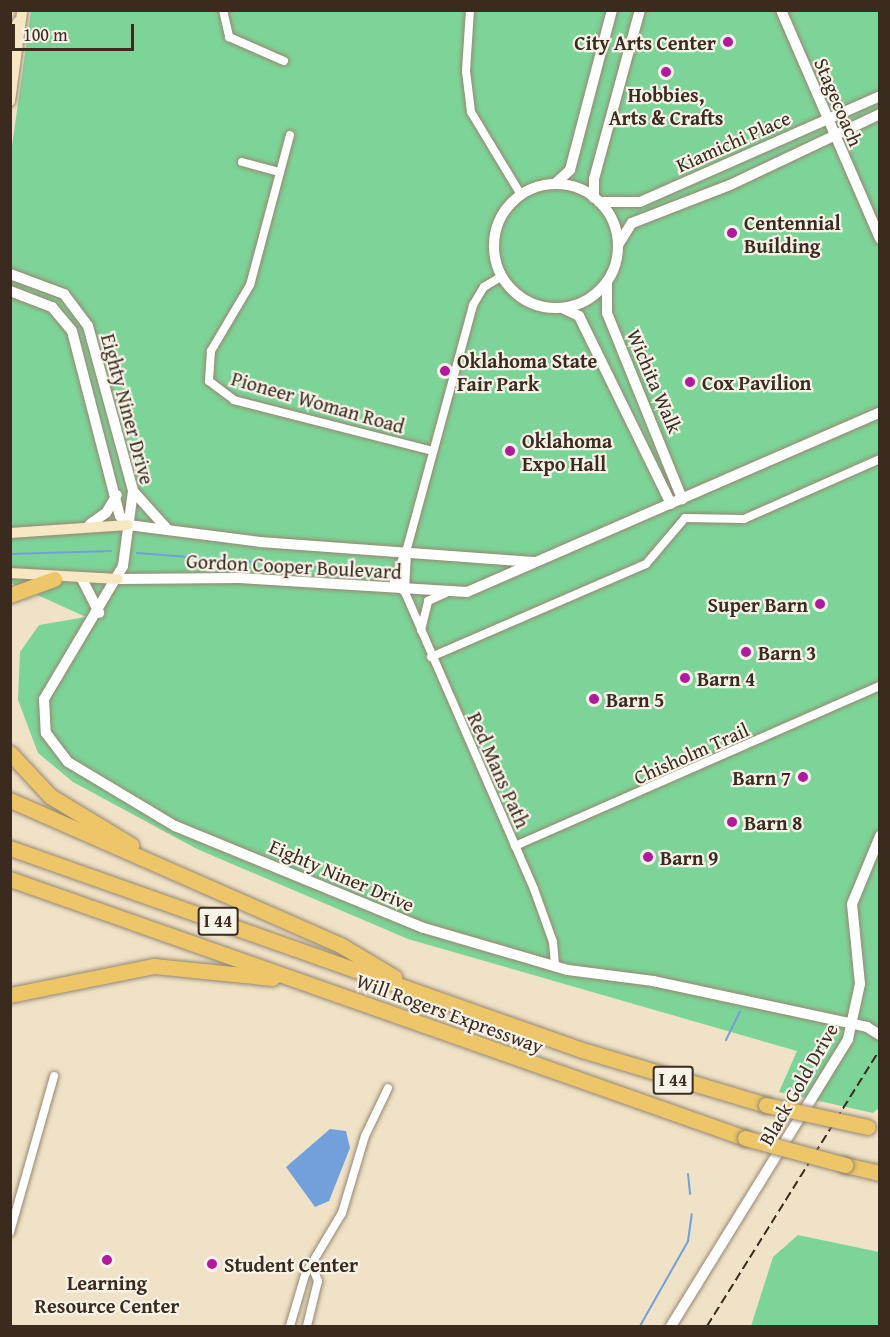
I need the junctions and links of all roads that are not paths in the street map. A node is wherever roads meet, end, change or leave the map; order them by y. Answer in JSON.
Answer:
{"nodes":[{"id":1,"x":223,"y":10,"type":"edge"},
{"id":2,"x":470,"y":10,"type":"edge"},
{"id":3,"x":612,"y":10,"type":"edge"},
{"id":4,"x":640,"y":10,"type":"edge"},
{"id":5,"x":781,"y":10,"type":"edge"},
{"id":6,"x":22,"y":11,"type":"edge"},
{"id":7,"x":10,"y":39,"type":"edge"},
{"id":8,"x":284,"y":61,"type":"dead end"},
{"id":9,"x":879,"y":96,"type":"edge"},
{"id":10,"x":10,"y":101,"type":"edge"},
{"id":11,"x":879,"y":114,"type":"edge"},
{"id":12,"x":828,"y":118,"type":"junction"},
{"id":13,"x":290,"y":135,"type":"dead end"},
{"id":14,"x":834,"y":136,"type":"junction"},
{"id":15,"x":242,"y":162,"type":"dead end"},
{"id":16,"x":279,"y":172,"type":"junction"},
{"id":17,"x":554,"y":184,"type":"junction"},
{"id":18,"x":521,"y":195,"type":"junction"},
{"id":19,"x":597,"y":200,"type":"junction"},
{"id":20,"x":879,"y":239,"type":"edge"},
{"id":21,"x":617,"y":248,"type":"junction"},
{"id":22,"x":10,"y":274,"type":"edge"},
{"id":23,"x":502,"y":276,"type":"junction"},
{"id":24,"x":609,"y":276,"type":"junction"},
{"id":25,"x":10,"y":291,"type":"edge"},
{"id":26,"x":556,"y":308,"type":"junction"},
{"id":27,"x":879,"y":412,"type":"edge"},
{"id":28,"x":433,"y":451,"type":"junction"},
{"id":29,"x":879,"y":459,"type":"edge"},
{"id":30,"x":133,"y":491,"type":"junction"},
{"id":31,"x":117,"y":495,"type":"junction"},
{"id":32,"x":682,"y":499,"type":"junction"},
{"id":33,"x":671,"y":504,"type":"junction"},
{"id":34,"x":90,"y":524,"type":"junction"},
{"id":35,"x":128,"y":525,"type":"junction"},
{"id":36,"x":169,"y":530,"type":"junction"},
{"id":37,"x":10,"y":532,"type":"edge"},
{"id":38,"x":406,"y":552,"type":"junction"},
{"id":39,"x":533,"y":562,"type":"junction"},
{"id":40,"x":10,"y":573,"type":"edge"},
{"id":41,"x":54,"y":579,"type":"junction"},
{"id":42,"x":82,"y":579,"type":"junction"},
{"id":43,"x":118,"y":579,"type":"junction"},
{"id":44,"x":404,"y":590,"type":"junction"},
{"id":45,"x":447,"y":593,"type":"junction"},
{"id":46,"x":10,"y":595,"type":"edge"},
{"id":47,"x":99,"y":613,"type":"junction"},
{"id":48,"x":421,"y":634,"type":"junction"},
{"id":49,"x":431,"y":657,"type":"junction"},
{"id":50,"x":879,"y":686,"type":"edge"},
{"id":51,"x":10,"y":753,"type":"edge"},
{"id":52,"x":10,"y":800,"type":"edge"},
{"id":53,"x":879,"y":836,"type":"edge"},
{"id":54,"x":515,"y":846,"type":"junction"},
{"id":55,"x":10,"y":848,"type":"edge"},
{"id":56,"x":168,"y":871,"type":"junction"},
{"id":57,"x":10,"y":879,"type":"edge"},
{"id":58,"x":555,"y":967,"type":"junction"},
{"id":59,"x":292,"y":980,"type":"junction"},
{"id":60,"x":426,"y":995,"type":"junction"},
{"id":61,"x":10,"y":996,"type":"edge"},
{"id":62,"x":853,"y":1024,"type":"junction"},
{"id":63,"x":879,"y":1035,"type":"edge"},
{"id":64,"x":54,"y":1076,"type":"dead end"},
{"id":65,"x":387,"y":1088,"type":"dead end"},
{"id":66,"x":874,"y":1129,"type":"edge"},
{"id":67,"x":879,"y":1173,"type":"edge"},
{"id":68,"x":10,"y":1232,"type":"edge"},
{"id":69,"x":312,"y":1266,"type":"junction"},
{"id":70,"x":290,"y":1324,"type":"edge"},
{"id":71,"x":307,"y":1325,"type":"edge"},
{"id":72,"x":671,"y":1326,"type":"edge"}],
"edges":[{"from":1,"to":8,"type":"street"},
{"from":2,"to":18,"type":"street"},
{"from":3,"to":17,"type":"street"},
{"from":4,"to":19,"type":"street"},
{"from":5,"to":12,"type":"street","name":"Stagecoach"},
{"from":6,"to":7,"type":"main road"},
{"from":6,"to":10,"type":"main road"},
{"from":9,"to":12,"type":"street","name":"Kiamichi Place"},
{"from":11,"to":14,"type":"street","name":"Kiamichi Place"},
{"from":12,"to":14,"type":"street","name":"Stagecoach"},
{"from":12,"to":19,"type":"street","name":"Kiamichi Place"},
{"from":13,"to":16,"type":"street","name":"Pioneer Woman Road"},
{"from":14,"to":20,"type":"street","name":"Stagecoach"},
{"from":14,"to":21,"type":"street","name":"Kiamichi Place"},
{"from":15,"to":16,"type":"street"},
{"from":16,"to":28,"type":"street","name":"Pioneer Woman Road"},
{"from":17,"to":18,"type":"street"},
{"from":17,"to":19,"type":"street"},
{"from":18,"to":23,"type":"street"},
{"from":19,"to":21,"type":"street"},
{"from":21,"to":24,"type":"street"},
{"from":22,"to":30,"type":"street","name":"Eighty Niner Drive"},
{"from":23,"to":26,"type":"street"},
{"from":23,"to":28,"type":"street"},
{"from":24,"to":26,"type":"street"},
{"from":24,"to":32,"type":"street","name":"Wichita Walk"},
{"from":25,"to":31,"type":"street","name":"Eighty Niner Drive"},
{"from":26,"to":33,"type":"street","name":"Wichita Walk"},
{"from":27,"to":32,"type":"street","name":"Gordon Cooper Boulevard"},
{"from":28,"to":38,"type":"street"},
{"from":29,"to":49,"type":"street"},
{"from":30,"to":35,"type":"street","name":"Eighty Niner Drive"},
{"from":30,"to":36,"type":"street"},
{"from":31,"to":34,"type":"street"},
{"from":31,"to":35,"type":"street","name":"Eighty Niner Drive"},
{"from":32,"to":33,"type":"street","name":"Gordon Cooper Boulevard"},
{"from":33,"to":39,"type":"street","name":"Gordon Cooper Boulevard"},
{"from":34,"to":35,"type":"main road","name":"Gordon Cooper Boulevard"},
{"from":34,"to":37,"type":"main road","name":"Gordon Cooper Boulevard"},
{"from":35,"to":36,"type":"street","name":"Gordon Cooper Boulevard"},
{"from":35,"to":43,"type":"street","name":"Eighty Niner Drive"},
{"from":36,"to":38,"type":"street","name":"Gordon Cooper Boulevard"},
{"from":38,"to":39,"type":"street","name":"Gordon Cooper Boulevard"},
{"from":38,"to":44,"type":"street"},
{"from":39,"to":45,"type":"street","name":"Gordon Cooper Boulevard"},
{"from":40,"to":41,"type":"main road","name":"Gordon Cooper Boulevard"},
{"from":41,"to":42,"type":"main road","name":"Gordon Cooper Boulevard"},
{"from":41,"to":46,"type":"highway"},
{"from":42,"to":43,"type":"main road","name":"Gordon Cooper Boulevard"},
{"from":42,"to":47,"type":"street"},
{"from":43,"to":44,"type":"street","name":"Gordon Cooper Boulevard"},
{"from":43,"to":47,"type":"street","name":"Eighty Niner Drive"},
{"from":44,"to":45,"type":"street","name":"Gordon Cooper Boulevard"},
{"from":44,"to":48,"type":"street","name":"Red Mans Path"},
{"from":45,"to":48,"type":"street"},
{"from":47,"to":58,"type":"street","name":"Eighty Niner Drive"},
{"from":48,"to":49,"type":"street","name":"Red Mans Path"},
{"from":49,"to":54,"type":"street","name":"Red Mans Path"},
{"from":50,"to":54,"type":"street","name":"Chisholm Trail"},
{"from":51,"to":56,"type":"highway"},
{"from":52,"to":56,"type":"highway"},
{"from":53,"to":62,"type":"street","name":"Black Gold Drive"},
{"from":54,"to":58,"type":"street","name":"Red Mans Path"},
{"from":55,"to":60,"type":"highway","name":"Will Rogers Expressway","number":"I 44"},
{"from":56,"to":60,"type":"highway"},
{"from":57,"to":59,"type":"highway","name":"Will Rogers Expressway","number":"I 44"},
{"from":58,"to":62,"type":"street","name":"Eighty Niner Drive"},
{"from":59,"to":61,"type":"highway"},
{"from":59,"to":67,"type":"highway","name":"Will Rogers Expressway","number":"I 44","bridge":true},
{"from":60,"to":66,"type":"highway","name":"Will Rogers Expressway","number":"I 44","bridge":true},
{"from":62,"to":63,"type":"street","name":"Eighty Niner Drive"},
{"from":62,"to":72,"type":"street","name":"Black Gold Drive"},
{"from":64,"to":68,"type":"street"},
{"from":65,"to":69,"type":"street"},
{"from":69,"to":70,"type":"street"},
{"from":69,"to":71,"type":"street"},
{"from":70,"to":71,"type":"street"}]}
